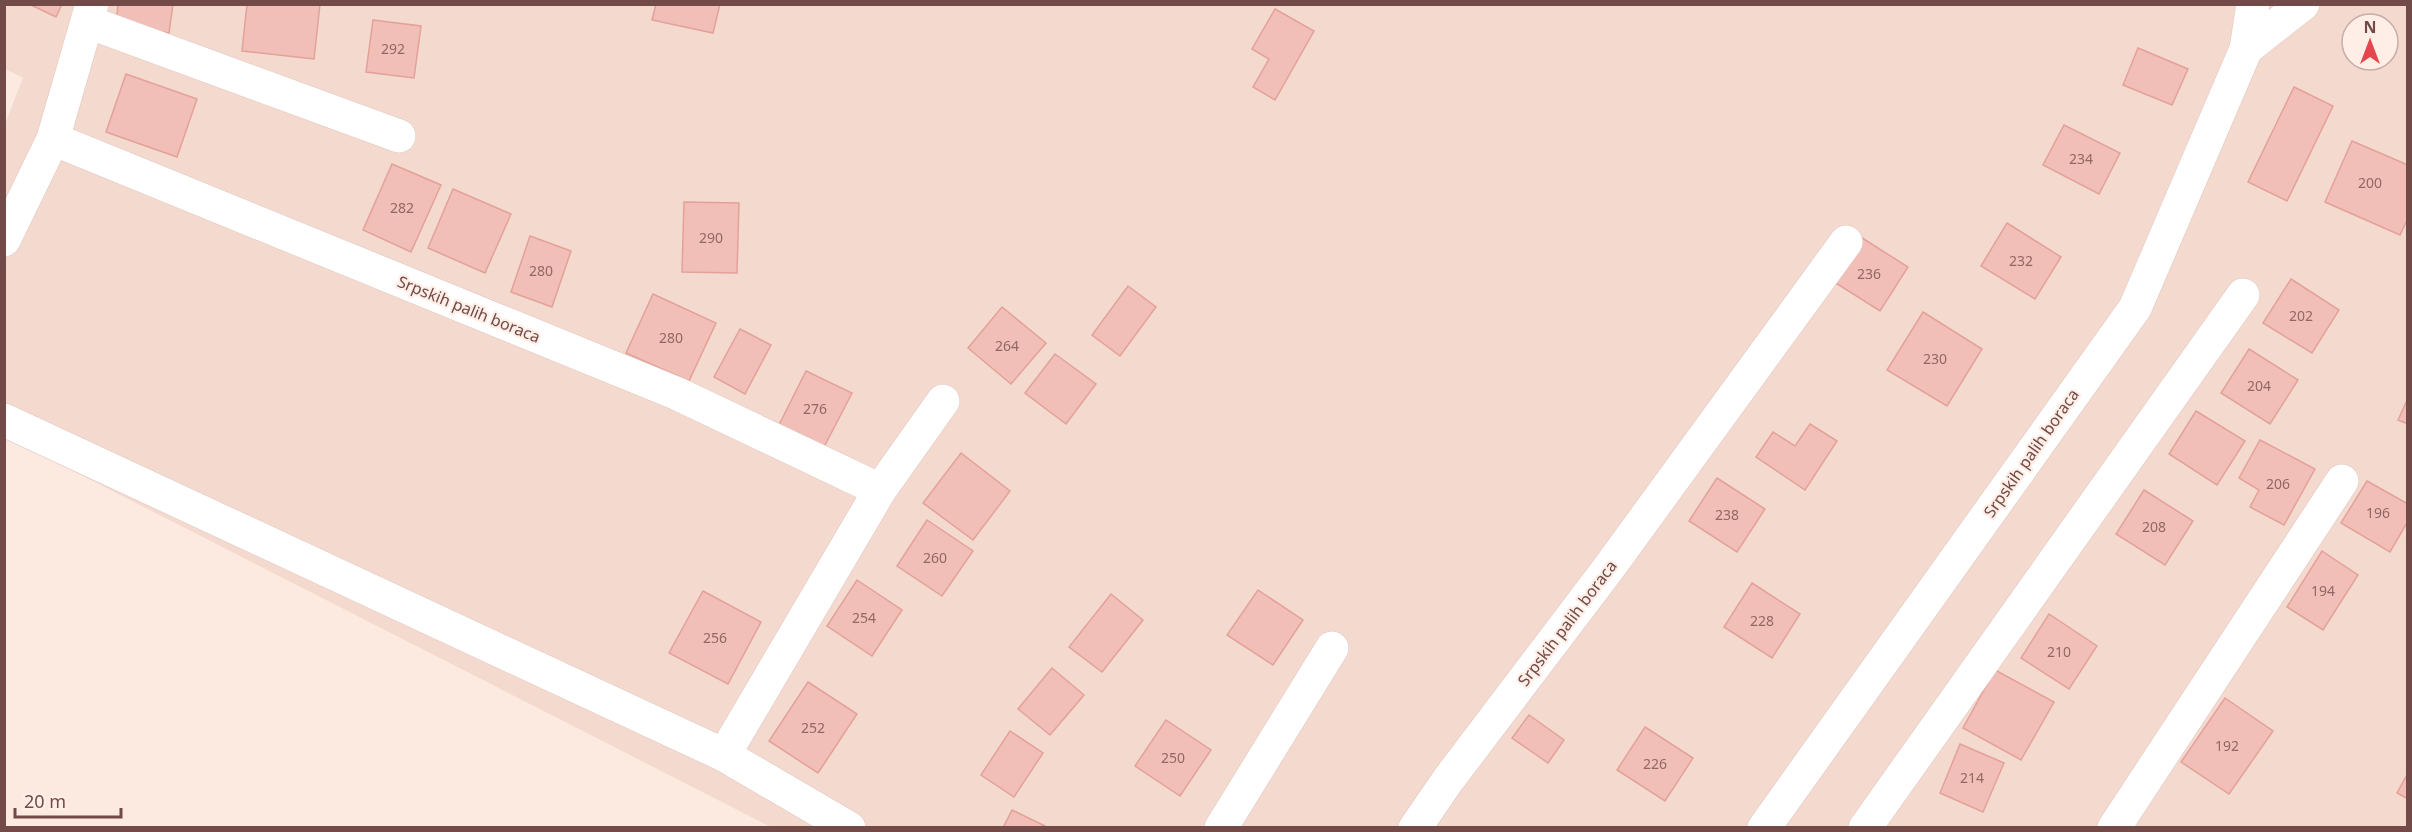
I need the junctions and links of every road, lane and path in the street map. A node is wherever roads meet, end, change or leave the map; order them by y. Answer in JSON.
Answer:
{"nodes":[{"id":1,"x":2253,"y":4,"type":"edge"},
{"id":2,"x":2303,"y":4,"type":"edge"},
{"id":3,"x":90,"y":14,"type":"edge"},
{"id":4,"x":2246,"y":49,"type":"junction"},
{"id":5,"x":399,"y":136,"type":"dead end"},
{"id":6,"x":53,"y":139,"type":"junction"},
{"id":7,"x":4,"y":240,"type":"edge"},
{"id":8,"x":1846,"y":242,"type":"dead end"},
{"id":9,"x":2243,"y":295,"type":"dead end"},
{"id":10,"x":943,"y":401,"type":"dead end"},
{"id":11,"x":4,"y":420,"type":"edge"},
{"id":12,"x":2342,"y":481,"type":"dead end"},
{"id":13,"x":880,"y":490,"type":"junction"},
{"id":14,"x":1332,"y":648,"type":"dead end"},
{"id":15,"x":724,"y":755,"type":"junction"},
{"id":16,"x":849,"y":828,"type":"edge"},
{"id":17,"x":1221,"y":828,"type":"edge"},
{"id":18,"x":1415,"y":828,"type":"edge"},
{"id":19,"x":1764,"y":828,"type":"edge"},
{"id":20,"x":1865,"y":828,"type":"edge"},
{"id":21,"x":2114,"y":828,"type":"edge"}],
"edges":[{"from":1,"to":4,"type":"street"},
{"from":2,"to":4,"type":"street"},
{"from":3,"to":5,"type":"street"},
{"from":3,"to":6,"type":"street"},
{"from":4,"to":19,"type":"street","name":"Srpskih palih boraca"},
{"from":6,"to":7,"type":"street"},
{"from":6,"to":13,"type":"street","name":"Srpskih palih boraca"},
{"from":8,"to":18,"type":"street","name":"Srpskih palih boraca"},
{"from":9,"to":20,"type":"street"},
{"from":10,"to":13,"type":"street"},
{"from":11,"to":15,"type":"street"},
{"from":12,"to":21,"type":"street"},
{"from":13,"to":15,"type":"street"},
{"from":14,"to":17,"type":"street"},
{"from":15,"to":16,"type":"street"}]}
